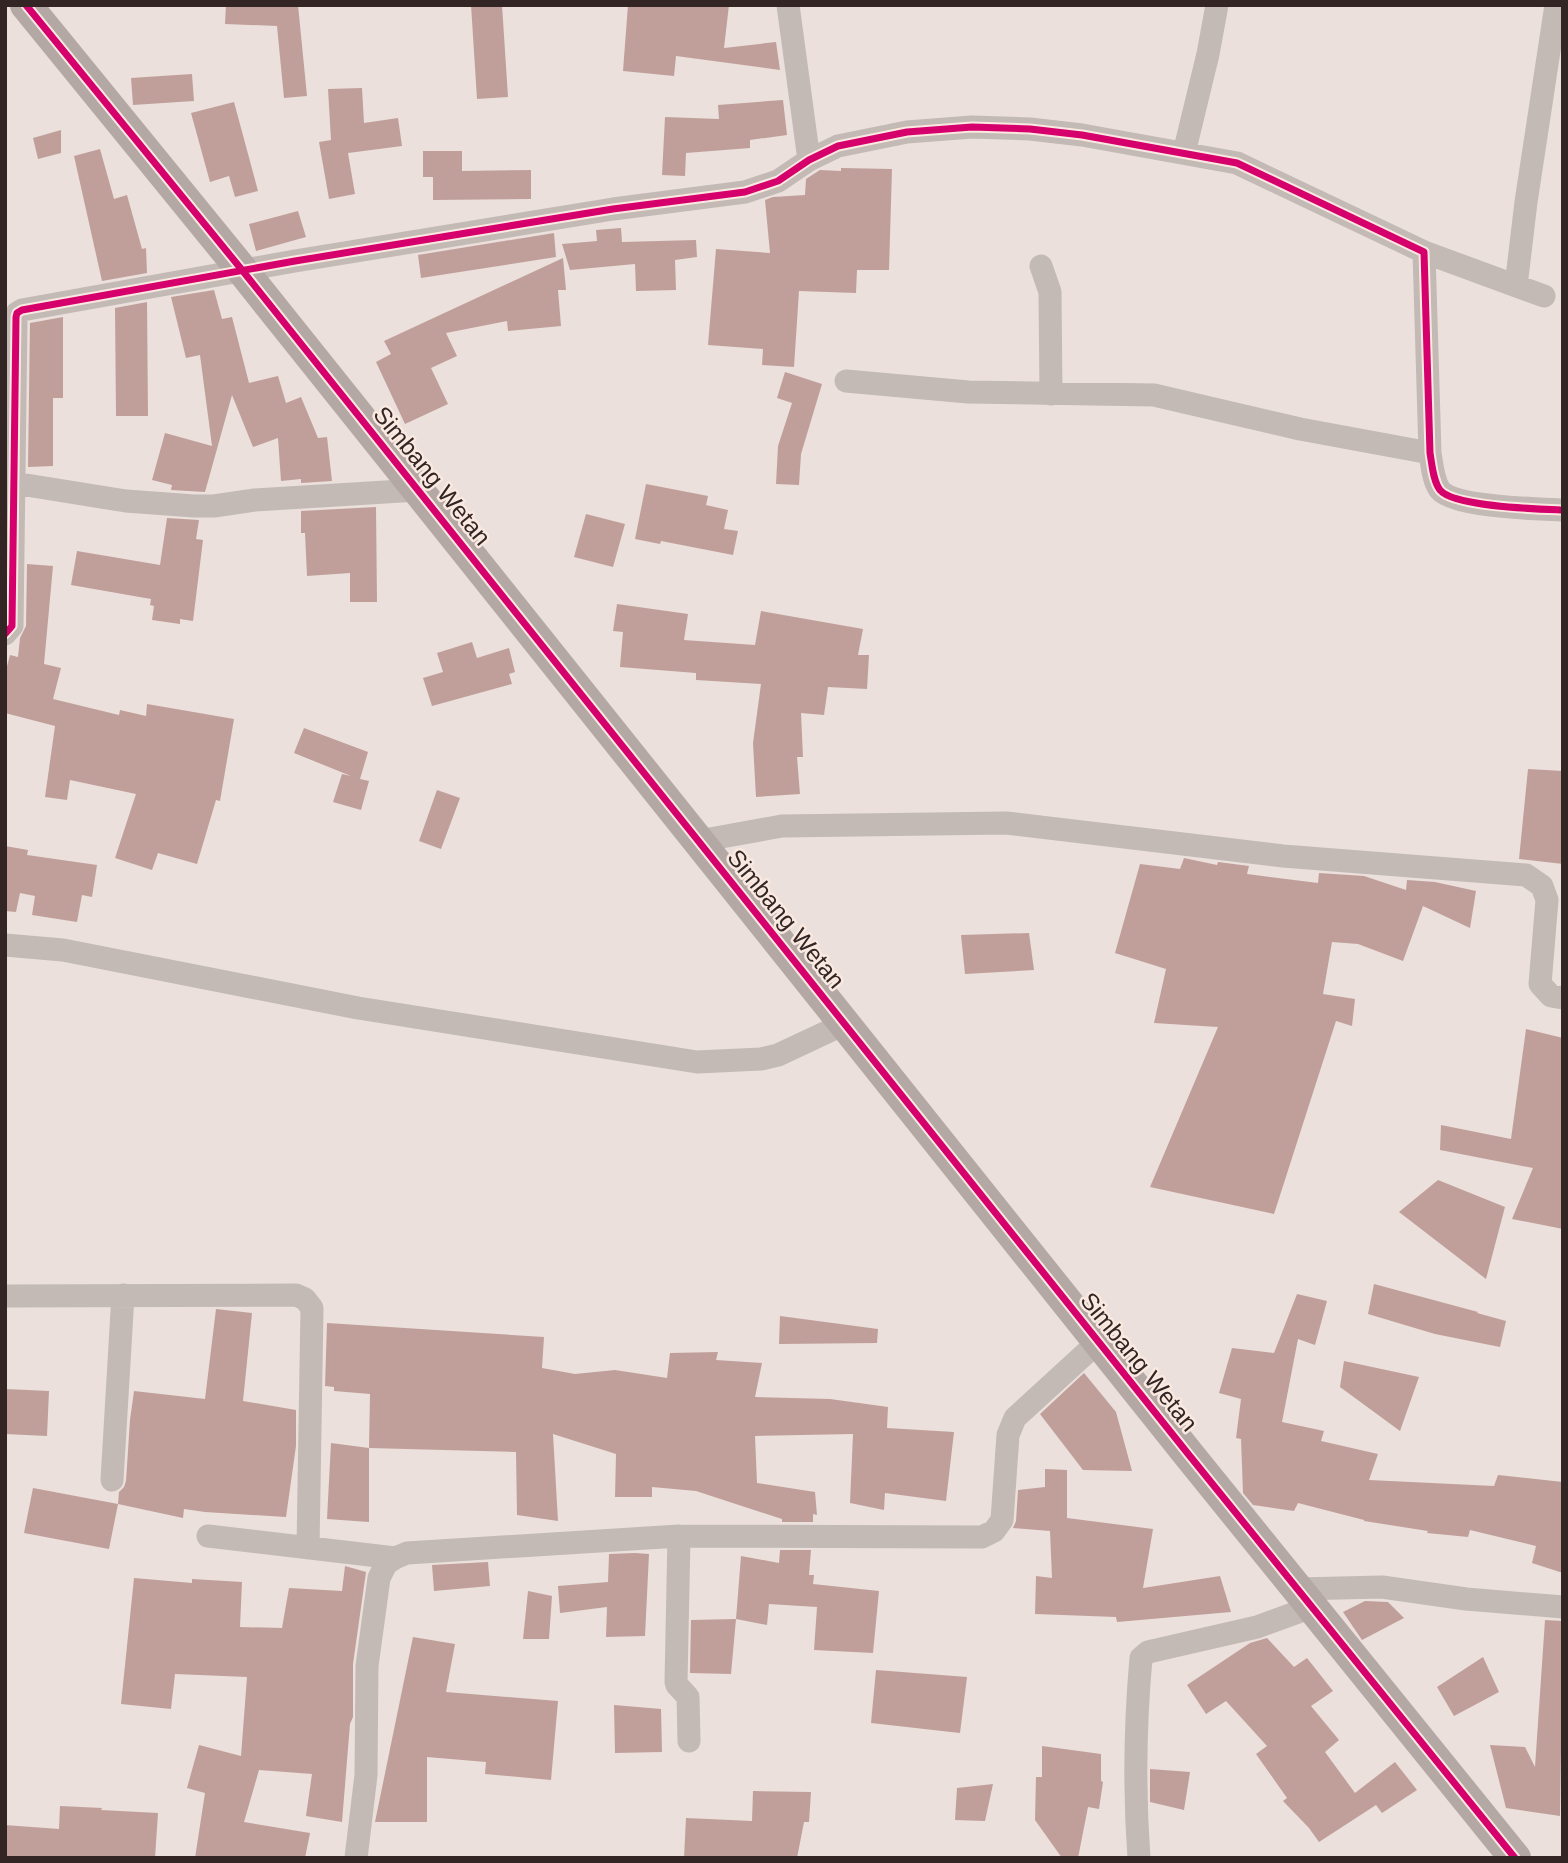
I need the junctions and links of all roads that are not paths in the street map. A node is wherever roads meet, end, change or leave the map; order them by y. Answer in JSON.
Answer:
{"nodes":[{"id":1,"x":26,"y":5,"type":"edge"},
{"id":2,"x":788,"y":5,"type":"edge"},
{"id":3,"x":1217,"y":5,"type":"edge"},
{"id":4,"x":1556,"y":5,"type":"edge"},
{"id":5,"x":1184,"y":153,"type":"junction"},
{"id":6,"x":809,"y":160,"type":"junction"},
{"id":7,"x":1424,"y":252,"type":"junction"},
{"id":8,"x":1041,"y":266,"type":"dead end"},
{"id":9,"x":242,"y":271,"type":"junction"},
{"id":10,"x":1516,"y":286,"type":"junction"},
{"id":11,"x":1544,"y":296,"type":"dead end"},
{"id":12,"x":846,"y":381,"type":"dead end"},
{"id":13,"x":1051,"y":394,"type":"junction"},
{"id":14,"x":1430,"y":453,"type":"junction"},
{"id":15,"x":14,"y":483,"type":"junction"},
{"id":16,"x":418,"y":490,"type":"junction"},
{"id":17,"x":1563,"y":510,"type":"edge"},
{"id":18,"x":5,"y":634,"type":"edge"},
{"id":19,"x":699,"y":841,"type":"junction"},
{"id":20,"x":5,"y":945,"type":"edge"},
{"id":21,"x":1563,"y":998,"type":"edge"},
{"id":22,"x":844,"y":1024,"type":"junction"},
{"id":23,"x":123,"y":1295,"type":"junction"},
{"id":24,"x":5,"y":1296,"type":"edge"},
{"id":25,"x":1098,"y":1342,"type":"junction"},
{"id":26,"x":112,"y":1480,"type":"dead end"},
{"id":27,"x":208,"y":1536,"type":"dead end"},
{"id":28,"x":679,"y":1536,"type":"junction"},
{"id":29,"x":308,"y":1548,"type":"junction"},
{"id":30,"x":395,"y":1558,"type":"junction"},
{"id":31,"x":1305,"y":1598,"type":"junction"},
{"id":32,"x":1563,"y":1607,"type":"edge"},
{"id":33,"x":689,"y":1741,"type":"dead end"},
{"id":34,"x":356,"y":1858,"type":"edge"},
{"id":35,"x":1139,"y":1858,"type":"edge"},
{"id":36,"x":1515,"y":1858,"type":"edge"}],
"edges":[{"from":1,"to":9,"type":"street","name":"Simbang Wetan"},
{"from":2,"to":6,"type":"street"},
{"from":3,"to":5,"type":"street"},
{"from":4,"to":10,"type":"street"},
{"from":5,"to":6,"type":"street"},
{"from":5,"to":7,"type":"street"},
{"from":6,"to":9,"type":"street"},
{"from":7,"to":10,"type":"street"},
{"from":7,"to":14,"type":"street"},
{"from":8,"to":13,"type":"street"},
{"from":9,"to":15,"type":"street"},
{"from":9,"to":16,"type":"street","name":"Simbang Wetan"},
{"from":10,"to":11,"type":"street"},
{"from":12,"to":13,"type":"street"},
{"from":13,"to":14,"type":"street"},
{"from":14,"to":17,"type":"street"},
{"from":15,"to":16,"type":"street"},
{"from":15,"to":18,"type":"street"},
{"from":16,"to":19,"type":"street","name":"Simbang Wetan"},
{"from":19,"to":21,"type":"street"},
{"from":19,"to":22,"type":"street","name":"Simbang Wetan"},
{"from":20,"to":22,"type":"street"},
{"from":22,"to":25,"type":"street","name":"Simbang Wetan"},
{"from":23,"to":24,"type":"street"},
{"from":23,"to":26,"type":"street"},
{"from":23,"to":29,"type":"street"},
{"from":25,"to":28,"type":"street"},
{"from":25,"to":31,"type":"street","name":"Simbang Wetan"},
{"from":27,"to":29,"type":"street"},
{"from":28,"to":30,"type":"street"},
{"from":28,"to":33,"type":"street"},
{"from":29,"to":30,"type":"street"},
{"from":30,"to":34,"type":"street"},
{"from":31,"to":32,"type":"street"},
{"from":31,"to":35,"type":"street"},
{"from":31,"to":36,"type":"street","name":"Simbang Wetan"}]}
